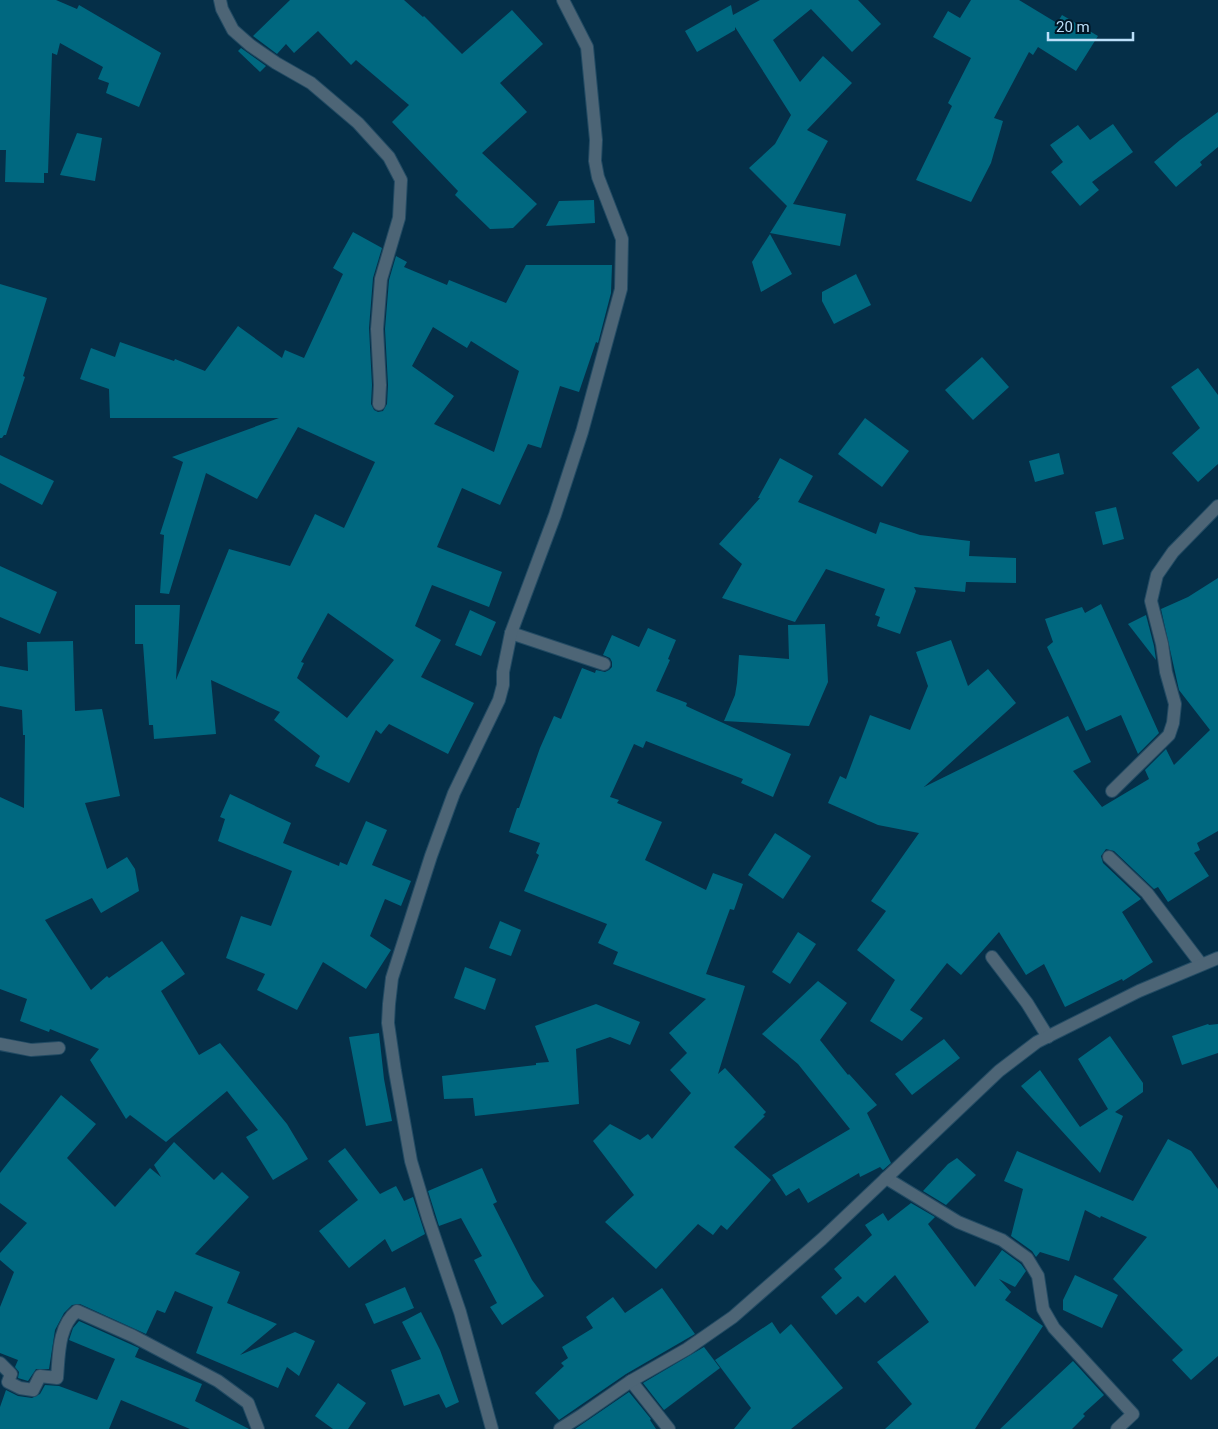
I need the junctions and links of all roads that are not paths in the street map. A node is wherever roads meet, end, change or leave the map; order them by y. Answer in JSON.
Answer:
{"nodes":[{"id":1,"x":220,"y":0,"type":"edge"},
{"id":2,"x":562,"y":0,"type":"edge"},
{"id":3,"x":379,"y":404,"type":"dead end"},
{"id":4,"x":1218,"y":506,"type":"edge"},
{"id":5,"x":511,"y":633,"type":"junction"},
{"id":6,"x":604,"y":664,"type":"dead end"},
{"id":7,"x":1112,"y":791,"type":"dead end"},
{"id":8,"x":1109,"y":858,"type":"dead end"},
{"id":9,"x":992,"y":957,"type":"dead end"},
{"id":10,"x":1218,"y":958,"type":"edge"},
{"id":11,"x":1202,"y":964,"type":"junction"},
{"id":12,"x":1048,"y":1037,"type":"junction"},
{"id":13,"x":0,"y":1044,"type":"edge"},
{"id":14,"x":59,"y":1048,"type":"dead end"},
{"id":15,"x":886,"y":1178,"type":"junction"},
{"id":16,"x":0,"y":1363,"type":"edge"},
{"id":17,"x":631,"y":1381,"type":"junction"},
{"id":18,"x":258,"y":1429,"type":"edge"},
{"id":19,"x":492,"y":1429,"type":"edge"},
{"id":20,"x":560,"y":1429,"type":"edge"},
{"id":21,"x":669,"y":1429,"type":"edge"},
{"id":22,"x":1117,"y":1429,"type":"edge"}],
"edges":[{"from":1,"to":3,"type":"street"},
{"from":2,"to":5,"type":"street"},
{"from":4,"to":7,"type":"street"},
{"from":5,"to":6,"type":"street"},
{"from":5,"to":19,"type":"street"},
{"from":8,"to":11,"type":"street"},
{"from":9,"to":12,"type":"street"},
{"from":10,"to":11,"type":"street"},
{"from":11,"to":12,"type":"street"},
{"from":12,"to":15,"type":"street"},
{"from":13,"to":14,"type":"street"},
{"from":15,"to":17,"type":"street"},
{"from":15,"to":22,"type":"street"},
{"from":16,"to":18,"type":"street"},
{"from":17,"to":20,"type":"street"},
{"from":17,"to":21,"type":"street"}]}
